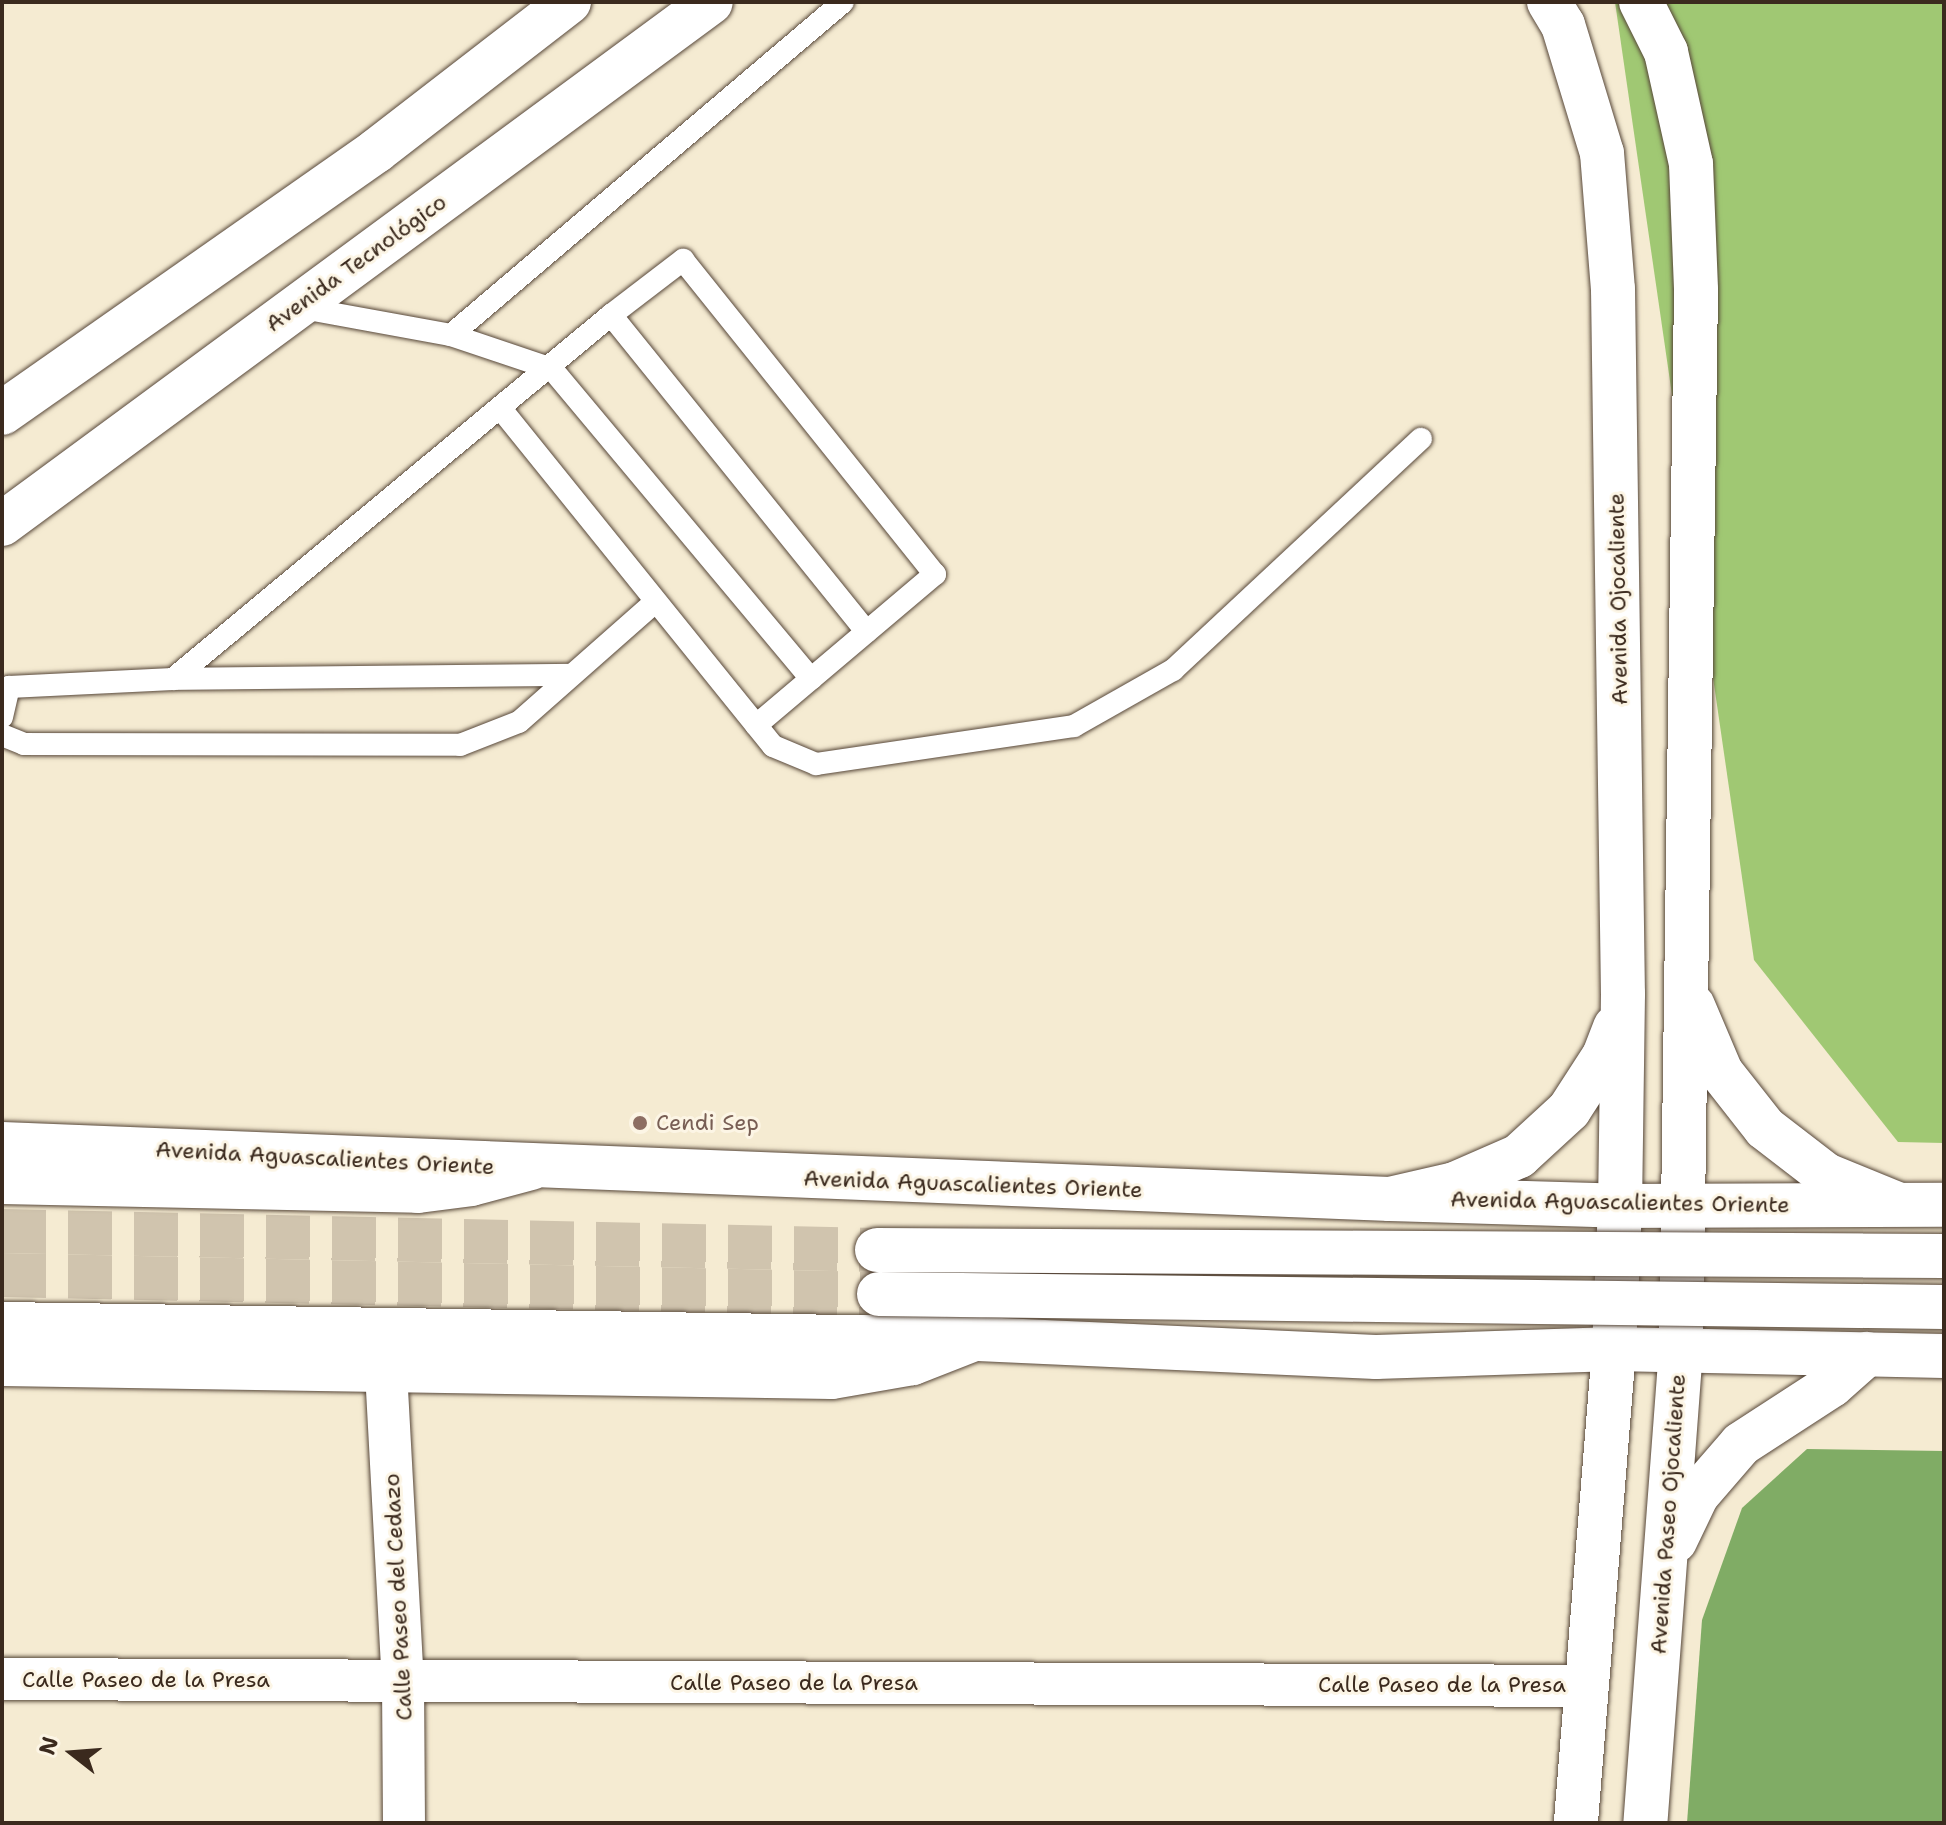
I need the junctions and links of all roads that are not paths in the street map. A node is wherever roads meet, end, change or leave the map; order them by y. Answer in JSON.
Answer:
{"nodes":[{"id":1,"x":569,"y":2,"type":"edge"},
{"id":2,"x":711,"y":2,"type":"edge"},
{"id":3,"x":843,"y":2,"type":"edge"},
{"id":4,"x":1549,"y":2,"type":"edge"},
{"id":5,"x":1641,"y":2,"type":"edge"},
{"id":6,"x":296,"y":307,"type":"junction"},
{"id":7,"x":611,"y":315,"type":"junction"},
{"id":8,"x":451,"y":335,"type":"junction"},
{"id":9,"x":552,"y":369,"type":"junction"},
{"id":10,"x":500,"y":408,"type":"junction"},
{"id":11,"x":2,"y":413,"type":"edge"},
{"id":12,"x":1421,"y":439,"type":"dead end"},
{"id":13,"x":82,"y":466,"type":"junction"},
{"id":14,"x":2,"y":512,"type":"edge"},
{"id":15,"x":2,"y":524,"type":"edge"},
{"id":16,"x":655,"y":602,"type":"junction"},
{"id":17,"x":867,"y":632,"type":"junction"},
{"id":18,"x":568,"y":675,"type":"junction"},
{"id":19,"x":173,"y":679,"type":"junction"},
{"id":20,"x":811,"y":679,"type":"junction"},
{"id":21,"x":2,"y":717,"type":"edge"},
{"id":22,"x":756,"y":725,"type":"junction"},
{"id":23,"x":2,"y":735,"type":"edge"},
{"id":24,"x":1685,"y":971,"type":"junction"},
{"id":25,"x":1623,"y":994,"type":"junction"},
{"id":26,"x":2,"y":1144,"type":"edge"},
{"id":27,"x":531,"y":1168,"type":"junction"},
{"id":28,"x":2,"y":1182,"type":"edge"},
{"id":29,"x":1390,"y":1199,"type":"junction"},
{"id":30,"x":1479,"y":1201,"type":"junction"},
{"id":31,"x":1684,"y":1205,"type":"junction"},
{"id":32,"x":1927,"y":1205,"type":"edge"},
{"id":33,"x":1620,"y":1206,"type":"junction"},
{"id":34,"x":877,"y":1250,"type":"tunnel mouth"},
{"id":35,"x":1944,"y":1256,"type":"edge"},
{"id":36,"x":879,"y":1294,"type":"tunnel mouth"},
{"id":37,"x":1944,"y":1307,"type":"edge"},
{"id":38,"x":2,"y":1324,"type":"edge"},
{"id":39,"x":978,"y":1339,"type":"junction"},
{"id":40,"x":1614,"y":1349,"type":"junction"},
{"id":41,"x":1681,"y":1349,"type":"junction"},
{"id":42,"x":1867,"y":1354,"type":"junction"},
{"id":43,"x":1936,"y":1355,"type":"edge"},
{"id":44,"x":1376,"y":1357,"type":"junction"},
{"id":45,"x":2,"y":1365,"type":"edge"},
{"id":46,"x":386,"y":1371,"type":"junction"},
{"id":47,"x":1663,"y":1590,"type":"junction"},
{"id":48,"x":2,"y":1679,"type":"edge"},
{"id":49,"x":403,"y":1682,"type":"junction"},
{"id":50,"x":1587,"y":1686,"type":"junction"},
{"id":51,"x":404,"y":1823,"type":"edge"},
{"id":52,"x":1576,"y":1823,"type":"edge"},
{"id":53,"x":1645,"y":1823,"type":"edge"}],
"edges":[{"from":1,"to":11,"type":"main road"},
{"from":2,"to":6,"type":"main road","name":"Avenida Tecnológico"},
{"from":3,"to":8,"type":"lane"},
{"from":4,"to":25,"type":"main road","name":"Avenida Ojocaliente"},
{"from":5,"to":24,"type":"main road"},
{"from":6,"to":8,"type":"lane"},
{"from":6,"to":13,"type":"main road","name":"Avenida Tecnológico"},
{"from":7,"to":9,"type":"lane"},
{"from":7,"to":17,"type":"lane"},
{"from":7,"to":17,"type":"lane"},
{"from":8,"to":9,"type":"lane"},
{"from":9,"to":10,"type":"lane"},
{"from":9,"to":20,"type":"lane"},
{"from":10,"to":16,"type":"lane"},
{"from":10,"to":19,"type":"lane"},
{"from":12,"to":22,"type":"lane"},
{"from":13,"to":14,"type":"main road"},
{"from":13,"to":15,"type":"main road","name":"Avenida Tecnológico"},
{"from":16,"to":18,"type":"lane"},
{"from":16,"to":22,"type":"lane"},
{"from":17,"to":20,"type":"lane"},
{"from":18,"to":19,"type":"lane"},
{"from":18,"to":23,"type":"lane"},
{"from":19,"to":21,"type":"lane"},
{"from":20,"to":22,"type":"lane"},
{"from":24,"to":31,"type":"main road"},
{"from":24,"to":32,"type":"main road"},
{"from":25,"to":29,"type":"main road"},
{"from":25,"to":33,"type":"main road","name":"Avenida Ojocaliente"},
{"from":26,"to":27,"type":"main road","name":"Avenida Aguascalientes Oriente"},
{"from":27,"to":28,"type":"main road"},
{"from":27,"to":29,"type":"main road","name":"Avenida Aguascalientes Oriente"},
{"from":29,"to":30,"type":"main road","name":"Avenida Aguascalientes Oriente"},
{"from":30,"to":33,"type":"main road","name":"Avenida Aguascalientes Oriente"},
{"from":30,"to":44,"type":"main road"},
{"from":31,"to":32,"type":"main road","name":"Avenida Aguascalientes Oriente"},
{"from":31,"to":33,"type":"main road","name":"Avenida Aguascalientes Oriente"},
{"from":31,"to":41,"type":"main road","name":"Avenida Paseo Ojocaliente"},
{"from":32,"to":43,"type":"main road"},
{"from":33,"to":40,"type":"main road"},
{"from":34,"to":35,"type":"main road","bridge":true},
{"from":36,"to":37,"type":"main road","bridge":true},
{"from":38,"to":39,"type":"main road"},
{"from":39,"to":44,"type":"main road"},
{"from":39,"to":46,"type":"street"},
{"from":40,"to":41,"type":"main road"},
{"from":40,"to":44,"type":"main road"},
{"from":40,"to":50,"type":"main road"},
{"from":41,"to":42,"type":"main road"},
{"from":41,"to":47,"type":"main road","name":"Avenida Paseo Ojocaliente"},
{"from":42,"to":43,"type":"main road"},
{"from":42,"to":47,"type":"main road"},
{"from":45,"to":46,"type":"street"},
{"from":46,"to":49,"type":"street","name":"Calle Paseo del Cedazo"},
{"from":47,"to":53,"type":"main road","name":"Avenida Paseo Ojocaliente"},
{"from":48,"to":49,"type":"street","name":"Calle Paseo de la Presa"},
{"from":49,"to":50,"type":"street","name":"Calle Paseo de la Presa"},
{"from":49,"to":51,"type":"street","name":"Calle Paseo del Cedazo"},
{"from":50,"to":52,"type":"main road"}]}
